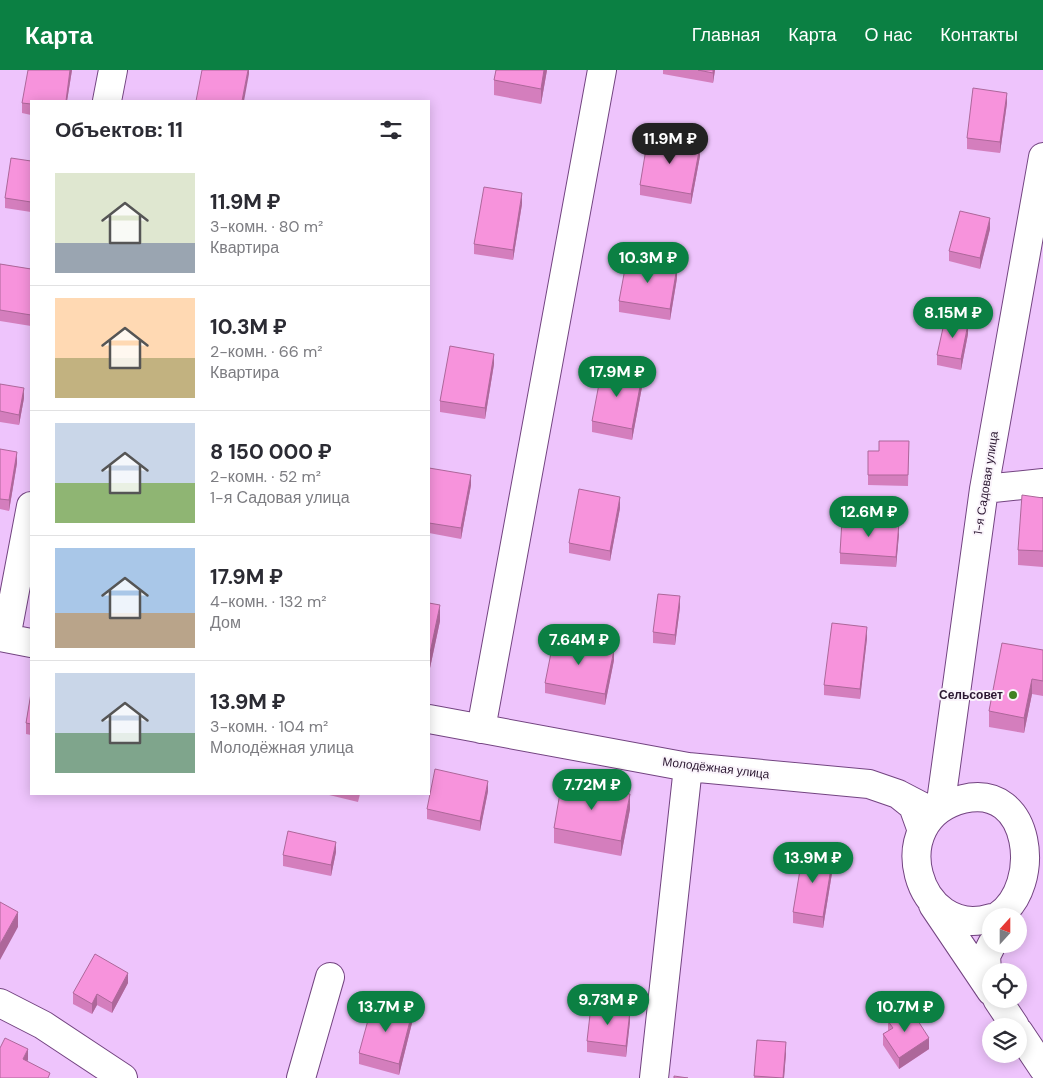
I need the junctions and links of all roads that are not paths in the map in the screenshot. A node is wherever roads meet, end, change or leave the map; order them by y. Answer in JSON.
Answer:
{"nodes":[{"id":1,"x":113,"y":70,"type":"edge"},
{"id":2,"x":602,"y":70,"type":"edge"},
{"id":3,"x":107,"y":100,"type":"edge"},
{"id":4,"x":1043,"y":157,"type":"edge"},
{"id":5,"x":1043,"y":483,"type":"edge"},
{"id":6,"x":984,"y":489,"type":"junction"},
{"id":7,"x":30,"y":513,"type":"edge"},
{"id":8,"x":13,"y":639,"type":"edge"},
{"id":9,"x":430,"y":719,"type":"edge"},
{"id":10,"x":481,"y":729,"type":"junction"},
{"id":11,"x":688,"y":766,"type":"junction"},
{"id":12,"x":898,"y":794,"type":"junction"},
{"id":13,"x":940,"y":809,"type":"junction"},
{"id":14,"x":1035,"y":827,"type":"edge"},
{"id":15,"x":922,"y":831,"type":"junction"},
{"id":16,"x":927,"y":895,"type":"junction"},
{"id":17,"x":1012,"y":907,"type":"edge"},
{"id":18,"x":330,"y":977,"type":"dead end"},
{"id":19,"x":982,"y":977,"type":"edge"},
{"id":20,"x":0,"y":1003,"type":"edge"},
{"id":21,"x":1027,"y":1044,"type":"edge"},
{"id":22,"x":1043,"y":1068,"type":"edge"},
{"id":23,"x":123,"y":1078,"type":"edge"},
{"id":24,"x":301,"y":1078,"type":"edge"},
{"id":25,"x":654,"y":1078,"type":"edge"}],
"edges":[{"from":1,"to":3,"type":"street"},
{"from":2,"to":10,"type":"street"},
{"from":4,"to":6,"type":"street","name":"1-я Садовая улица"},
{"from":5,"to":6,"type":"street"},
{"from":6,"to":13,"type":"street","name":"1-я Садовая улица"},
{"from":7,"to":8,"type":"street"},
{"from":9,"to":10,"type":"street","name":"Молодёжная улица"},
{"from":10,"to":11,"type":"street","name":"Молодёжная улица"},
{"from":11,"to":12,"type":"street","name":"Молодёжная улица"},
{"from":11,"to":25,"type":"street"},
{"from":12,"to":13,"type":"street"},
{"from":12,"to":15,"type":"street","name":"Молодёжная улица"},
{"from":13,"to":14,"type":"street"},
{"from":13,"to":15,"type":"street"},
{"from":14,"to":17,"type":"street"},
{"from":15,"to":16,"type":"street"},
{"from":16,"to":17,"type":"street"},
{"from":16,"to":19,"type":"street"},
{"from":18,"to":24,"type":"street"},
{"from":20,"to":23,"type":"street"},
{"from":21,"to":22,"type":"street"}]}
